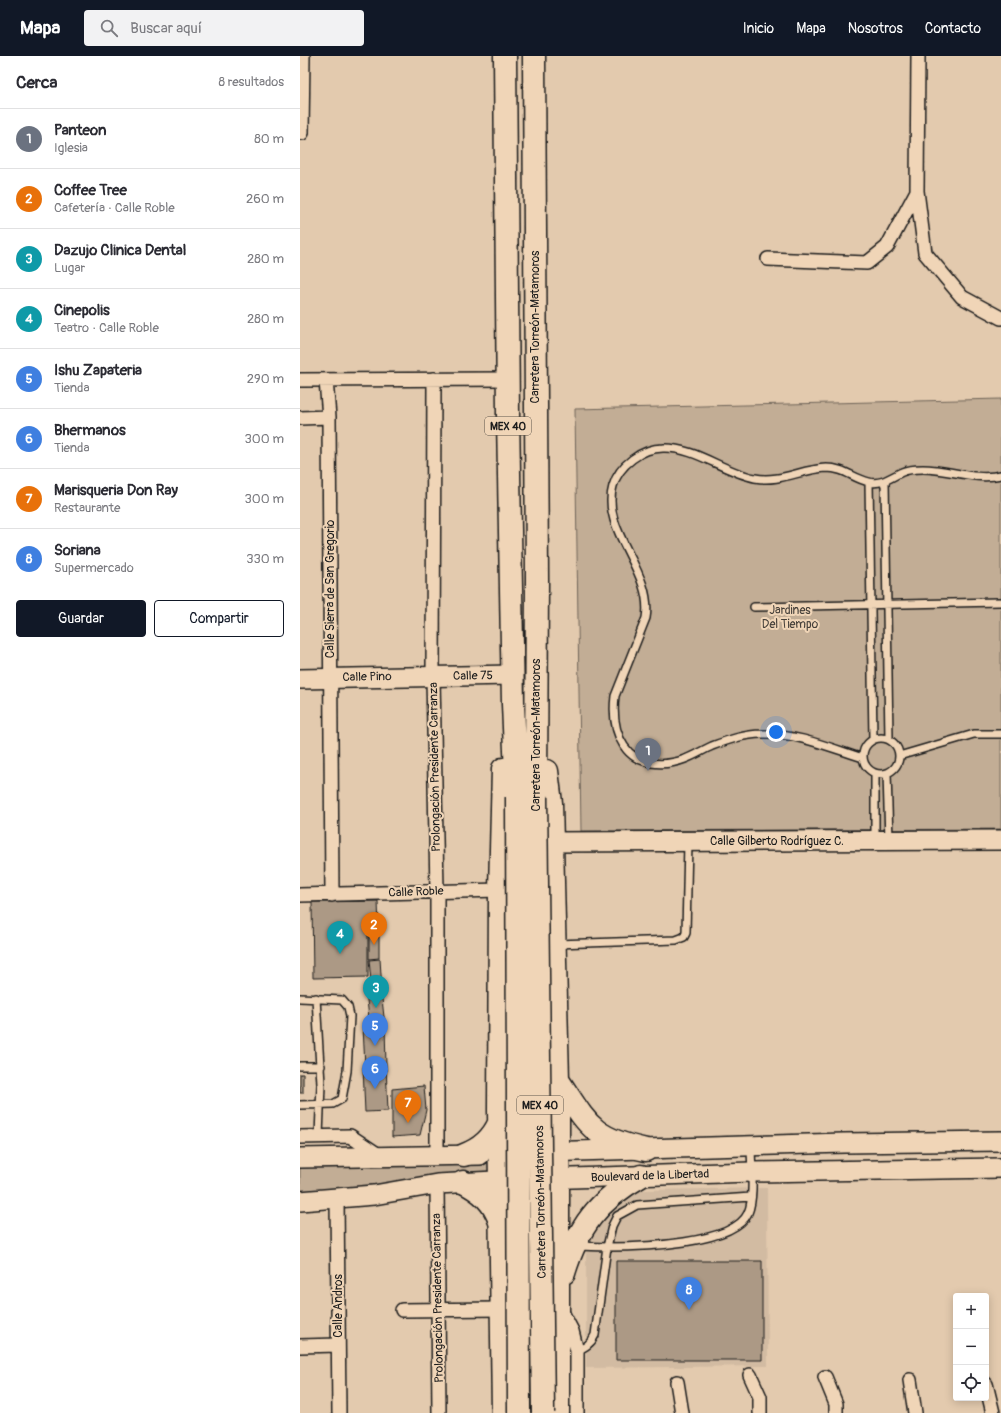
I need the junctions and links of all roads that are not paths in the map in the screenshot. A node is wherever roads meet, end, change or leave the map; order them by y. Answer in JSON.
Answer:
{"nodes":[{"id":1,"x":303,"y":56,"type":"edge"},
{"id":2,"x":505,"y":56,"type":"edge"},
{"id":3,"x":520,"y":56,"type":"edge"},
{"id":4,"x":534,"y":56,"type":"edge"},
{"id":5,"x":918,"y":56,"type":"edge"},
{"id":6,"x":301,"y":119,"type":"edge"},
{"id":7,"x":301,"y":133,"type":"edge"},
{"id":8,"x":506,"y":136,"type":"junction"},
{"id":9,"x":917,"y":191,"type":"junction"},
{"id":10,"x":768,"y":259,"type":"dead end"},
{"id":11,"x":1001,"y":318,"type":"edge"},
{"id":12,"x":434,"y":379,"type":"junction"},
{"id":13,"x":508,"y":379,"type":"junction"},
{"id":14,"x":300,"y":380,"type":"edge"},
{"id":15,"x":326,"y":380,"type":"junction"},
{"id":16,"x":329,"y":417,"type":"junction"},
{"id":17,"x":300,"y":418,"type":"edge"},
{"id":18,"x":1001,"y":475,"type":"edge"},
{"id":19,"x":885,"y":481,"type":"junction"},
{"id":20,"x":869,"y":482,"type":"junction"},
{"id":21,"x":1000,"y":602,"type":"dead end"},
{"id":22,"x":870,"y":604,"type":"junction"},
{"id":23,"x":887,"y":604,"type":"junction"},
{"id":24,"x":754,"y":607,"type":"dead end"},
{"id":25,"x":513,"y":675,"type":"junction"},
{"id":26,"x":433,"y":677,"type":"junction"},
{"id":27,"x":300,"y":678,"type":"edge"},
{"id":28,"x":330,"y":678,"type":"junction"},
{"id":29,"x":513,"y":704,"type":"junction"},
{"id":30,"x":536,"y":727,"type":"junction"},
{"id":31,"x":1001,"y":734,"type":"edge"},
{"id":32,"x":872,"y":739,"type":"junction"},
{"id":33,"x":889,"y":739,"type":"junction"},
{"id":34,"x":899,"y":756,"type":"junction"},
{"id":35,"x":863,"y":758,"type":"junction"},
{"id":36,"x":875,"y":773,"type":"junction"},
{"id":37,"x":887,"y":773,"type":"junction"},
{"id":38,"x":526,"y":797,"type":"junction"},
{"id":39,"x":882,"y":840,"type":"junction"},
{"id":40,"x":1001,"y":840,"type":"edge"},
{"id":41,"x":552,"y":842,"type":"junction"},
{"id":42,"x":688,"y":842,"type":"junction"},
{"id":43,"x":500,"y":890,"type":"junction"},
{"id":44,"x":437,"y":891,"type":"junction"},
{"id":45,"x":300,"y":895,"type":"edge"},
{"id":46,"x":332,"y":895,"type":"junction"},
{"id":47,"x":554,"y":944,"type":"junction"},
{"id":48,"x":300,"y":998,"type":"edge"},
{"id":49,"x":316,"y":998,"type":"junction"},
{"id":50,"x":300,"y":1066,"type":"edge"},
{"id":51,"x":321,"y":1066,"type":"junction"},
{"id":52,"x":558,"y":1087,"type":"junction"},
{"id":53,"x":300,"y":1105,"type":"edge"},
{"id":54,"x":320,"y":1105,"type":"junction"},
{"id":55,"x":499,"y":1116,"type":"junction"},
{"id":56,"x":320,"y":1136,"type":"junction"},
{"id":57,"x":300,"y":1137,"type":"edge"},
{"id":58,"x":1001,"y":1141,"type":"edge"},
{"id":59,"x":751,"y":1146,"type":"junction"},
{"id":60,"x":646,"y":1150,"type":"junction"},
{"id":61,"x":558,"y":1152,"type":"junction"},
{"id":62,"x":437,"y":1155,"type":"junction"},
{"id":63,"x":464,"y":1155,"type":"junction"},
{"id":64,"x":500,"y":1155,"type":"junction"},
{"id":65,"x":380,"y":1156,"type":"junction"},
{"id":66,"x":300,"y":1158,"type":"edge"},
{"id":67,"x":1001,"y":1168,"type":"edge"},
{"id":68,"x":751,"y":1172,"type":"junction"},
{"id":69,"x":641,"y":1176,"type":"junction"},
{"id":70,"x":558,"y":1179,"type":"junction"},
{"id":71,"x":501,"y":1180,"type":"junction"},
{"id":72,"x":463,"y":1182,"type":"junction"},
{"id":73,"x":437,"y":1184,"type":"junction"},
{"id":74,"x":751,"y":1197,"type":"junction"},
{"id":75,"x":337,"y":1199,"type":"junction"},
{"id":76,"x":300,"y":1201,"type":"edge"},
{"id":77,"x":500,"y":1227,"type":"junction"},
{"id":78,"x":565,"y":1243,"type":"junction"},
{"id":79,"x":608,"y":1247,"type":"junction"},
{"id":80,"x":558,"y":1299,"type":"junction"},
{"id":81,"x":438,"y":1309,"type":"junction"},
{"id":82,"x":502,"y":1309,"type":"junction"},
{"id":83,"x":402,"y":1310,"type":"dead end"},
{"id":84,"x":338,"y":1345,"type":"junction"},
{"id":85,"x":300,"y":1346,"type":"edge"},
{"id":86,"x":577,"y":1351,"type":"junction"},
{"id":87,"x":750,"y":1375,"type":"dead end"},
{"id":88,"x":825,"y":1377,"type":"dead end"},
{"id":89,"x":910,"y":1380,"type":"dead end"},
{"id":90,"x":677,"y":1382,"type":"dead end"},
{"id":91,"x":989,"y":1396,"type":"edge"},
{"id":92,"x":339,"y":1413,"type":"edge"},
{"id":93,"x":439,"y":1413,"type":"edge"},
{"id":94,"x":503,"y":1413,"type":"edge"},
{"id":95,"x":519,"y":1413,"type":"edge"},
{"id":96,"x":543,"y":1413,"type":"edge"},
{"id":97,"x":558,"y":1413,"type":"edge"},
{"id":98,"x":577,"y":1413,"type":"edge"},
{"id":99,"x":682,"y":1413,"type":"edge"},
{"id":100,"x":760,"y":1413,"type":"edge"},
{"id":101,"x":836,"y":1413,"type":"edge"},
{"id":102,"x":915,"y":1413,"type":"edge"},
{"id":103,"x":993,"y":1413,"type":"edge"}],
"edges":[{"from":1,"to":6,"type":"street"},
{"from":2,"to":8,"type":"highway","number":"MEX 40"},
{"from":3,"to":8,"type":"highway"},
{"from":4,"to":30,"type":"highway","name":"Carretera Torreón-Matamoros","number":"MEX 40"},
{"from":5,"to":9,"type":"street"},
{"from":6,"to":7,"type":"street"},
{"from":8,"to":13,"type":"highway","number":"MEX 40"},
{"from":9,"to":10,"type":"street"},
{"from":9,"to":11,"type":"street"},
{"from":12,"to":13,"type":"street"},
{"from":12,"to":15,"type":"street"},
{"from":12,"to":26,"type":"street","name":"Prolongación Presidente Carranza"},
{"from":13,"to":25,"type":"highway","number":"MEX 40"},
{"from":14,"to":15,"type":"street"},
{"from":15,"to":16,"type":"street","name":"Calle Sierra de San Gregorio"},
{"from":16,"to":17,"type":"street"},
{"from":16,"to":28,"type":"street","name":"Calle Sierra de San Gregorio"},
{"from":18,"to":19,"type":"lane"},
{"from":19,"to":20,"type":"lane"},
{"from":19,"to":23,"type":"lane"},
{"from":20,"to":22,"type":"lane"},
{"from":20,"to":35,"type":"lane"},
{"from":21,"to":23,"type":"lane"},
{"from":22,"to":23,"type":"lane"},
{"from":22,"to":24,"type":"lane"},
{"from":22,"to":32,"type":"lane"},
{"from":23,"to":33,"type":"lane"},
{"from":25,"to":26,"type":"street","name":"Calle 75"},
{"from":25,"to":29,"type":"highway","number":"MEX 40"},
{"from":26,"to":28,"type":"street","name":"Calle Pino"},
{"from":26,"to":44,"type":"street","name":"Prolongación Presidente Carranza"},
{"from":27,"to":28,"type":"street","name":"Calle Pino"},
{"from":28,"to":46,"type":"street","name":"Calle Sierra de San Gregorio"},
{"from":29,"to":38,"type":"highway","number":"MEX 40"},
{"from":29,"to":43,"type":"highway"},
{"from":30,"to":38,"type":"highway","name":"Carretera Torreón-Matamoros","number":"MEX 40"},
{"from":30,"to":41,"type":"highway"},
{"from":31,"to":34,"type":"lane"},
{"from":32,"to":33,"type":"lane"},
{"from":32,"to":35,"type":"lane"},
{"from":33,"to":34,"type":"lane"},
{"from":34,"to":37,"type":"lane"},
{"from":35,"to":36,"type":"lane"},
{"from":36,"to":37,"type":"lane"},
{"from":36,"to":39,"type":"lane"},
{"from":37,"to":39,"type":"lane"},
{"from":38,"to":95,"type":"highway","number":"MEX 40","bridge":true},
{"from":38,"to":96,"type":"highway","name":"Carretera Torreón-Matamoros","number":"MEX 40","bridge":true},
{"from":39,"to":40,"type":"street","name":"Calle Gilberto Rodríguez C."},
{"from":39,"to":42,"type":"street","name":"Calle Gilberto Rodríguez C."},
{"from":41,"to":42,"type":"street","name":"Calle Gilberto Rodríguez C."},
{"from":41,"to":47,"type":"highway"},
{"from":42,"to":47,"type":"lane"},
{"from":43,"to":44,"type":"street","name":"Calle Roble"},
{"from":43,"to":55,"type":"highway"},
{"from":44,"to":46,"type":"street","name":"Calle Roble"},
{"from":44,"to":62,"type":"street","name":"Prolongación Presidente Carranza"},
{"from":45,"to":46,"type":"street","name":"Calle Roble"},
{"from":47,"to":52,"type":"highway"},
{"from":48,"to":49,"type":"lane"},
{"from":49,"to":51,"type":"lane"},
{"from":49,"to":54,"type":"lane"},
{"from":50,"to":51,"type":"lane"},
{"from":51,"to":54,"type":"lane"},
{"from":52,"to":55,"type":"highway"},
{"from":52,"to":60,"type":"highway"},
{"from":52,"to":61,"type":"highway"},
{"from":53,"to":54,"type":"lane"},
{"from":54,"to":56,"type":"lane"},
{"from":55,"to":63,"type":"highway"},
{"from":55,"to":64,"type":"highway"},
{"from":56,"to":57,"type":"street"},
{"from":56,"to":65,"type":"street"},
{"from":58,"to":59,"type":"street"},
{"from":59,"to":60,"type":"street"},
{"from":59,"to":68,"type":"lane"},
{"from":60,"to":61,"type":"street"},
{"from":61,"to":64,"type":"street"},
{"from":61,"to":70,"type":"highway"},
{"from":62,"to":63,"type":"street"},
{"from":62,"to":65,"type":"street"},
{"from":63,"to":64,"type":"street"},
{"from":64,"to":71,"type":"highway"},
{"from":65,"to":66,"type":"street"},
{"from":67,"to":68,"type":"street","name":"Boulevard de la Libertad"},
{"from":68,"to":69,"type":"street","name":"Boulevard de la Libertad"},
{"from":68,"to":74,"type":"lane"},
{"from":69,"to":70,"type":"street","name":"Boulevard de la Libertad"},
{"from":69,"to":78,"type":"highway"},
{"from":70,"to":71,"type":"street","name":"Boulevard de la Libertad"},
{"from":70,"to":78,"type":"highway"},
{"from":71,"to":72,"type":"street","name":"Boulevard de la Libertad"},
{"from":71,"to":77,"type":"highway"},
{"from":72,"to":73,"type":"street","name":"Boulevard de la Libertad"},
{"from":72,"to":77,"type":"highway"},
{"from":73,"to":75,"type":"street","name":"Boulevard de la Libertad"},
{"from":73,"to":81,"type":"street","name":"Prolongación Presidente Carranza"},
{"from":74,"to":79,"type":"lane"},
{"from":74,"to":79,"type":"lane"},
{"from":75,"to":76,"type":"street","name":"Boulevard de la Libertad"},
{"from":75,"to":84,"type":"street","name":"Calle Andros"},
{"from":77,"to":78,"type":"highway"},
{"from":77,"to":82,"type":"highway"},
{"from":78,"to":79,"type":"lane"},
{"from":78,"to":80,"type":"highway"},
{"from":79,"to":86,"type":"lane"},
{"from":80,"to":86,"type":"street"},
{"from":80,"to":97,"type":"highway"},
{"from":81,"to":82,"type":"street"},
{"from":81,"to":83,"type":"street"},
{"from":81,"to":93,"type":"street","name":"Prolongación Presidente Carranza"},
{"from":82,"to":94,"type":"highway"},
{"from":84,"to":85,"type":"street"},
{"from":84,"to":92,"type":"street","name":"Calle Andros"},
{"from":86,"to":98,"type":"street"},
{"from":87,"to":100,"type":"street"},
{"from":88,"to":101,"type":"street"},
{"from":89,"to":102,"type":"street"},
{"from":90,"to":99,"type":"street"},
{"from":91,"to":103,"type":"street"}]}
